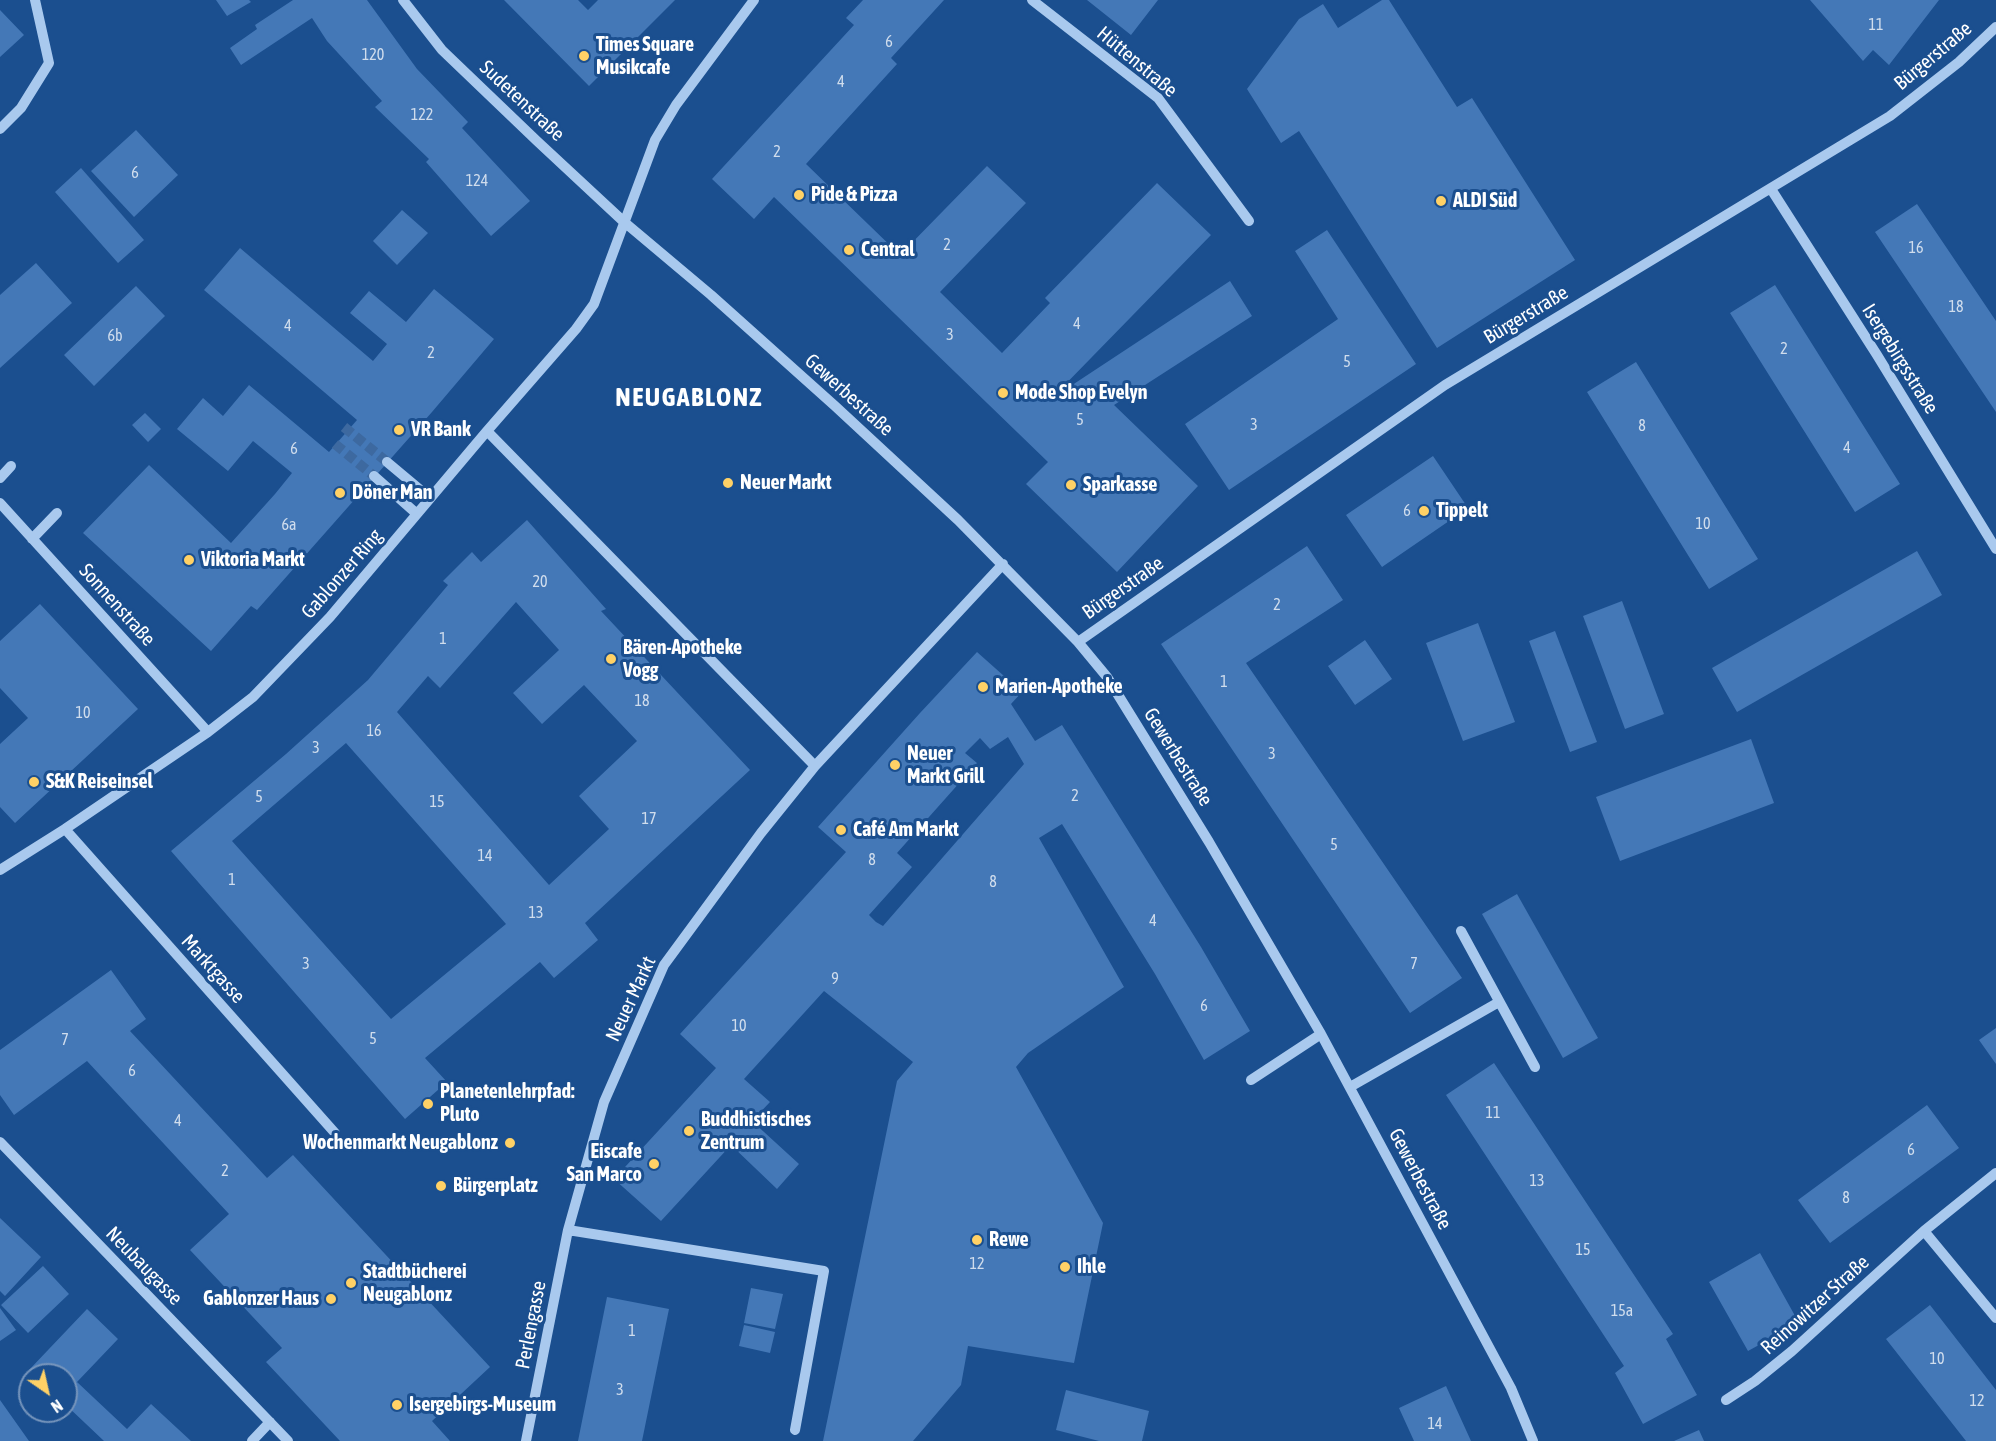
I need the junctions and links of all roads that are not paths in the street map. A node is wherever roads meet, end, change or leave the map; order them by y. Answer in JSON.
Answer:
{"nodes":[{"id":1,"x":35,"y":0,"type":"edge"},
{"id":2,"x":403,"y":0,"type":"edge"},
{"id":3,"x":754,"y":0,"type":"edge"},
{"id":4,"x":1032,"y":0,"type":"edge"},
{"id":5,"x":1996,"y":27,"type":"edge"},
{"id":6,"x":0,"y":129,"type":"edge"},
{"id":7,"x":1771,"y":189,"type":"junction"},
{"id":8,"x":623,"y":221,"type":"junction"},
{"id":9,"x":1249,"y":221,"type":"dead end"},
{"id":10,"x":487,"y":431,"type":"junction"},
{"id":11,"x":387,"y":462,"type":"tunnel mouth"},
{"id":12,"x":11,"y":466,"type":"dead end"},
{"id":13,"x":374,"y":476,"type":"tunnel mouth"},
{"id":14,"x":0,"y":478,"type":"edge"},
{"id":15,"x":430,"y":498,"type":"junction"},
{"id":16,"x":0,"y":503,"type":"edge"},
{"id":17,"x":57,"y":513,"type":"dead end"},
{"id":18,"x":417,"y":514,"type":"junction"},
{"id":19,"x":32,"y":538,"type":"junction"},
{"id":20,"x":1996,"y":549,"type":"edge"},
{"id":21,"x":1003,"y":564,"type":"junction"},
{"id":22,"x":1078,"y":642,"type":"junction"},
{"id":23,"x":208,"y":732,"type":"junction"},
{"id":24,"x":815,"y":766,"type":"junction"},
{"id":25,"x":64,"y":829,"type":"junction"},
{"id":26,"x":0,"y":870,"type":"edge"},
{"id":27,"x":1461,"y":931,"type":"dead end"},
{"id":28,"x":1499,"y":1002,"type":"junction"},
{"id":29,"x":1321,"y":1034,"type":"junction"},
{"id":30,"x":1535,"y":1067,"type":"dead end"},
{"id":31,"x":1251,"y":1080,"type":"dead end"},
{"id":32,"x":1350,"y":1087,"type":"junction"},
{"id":33,"x":335,"y":1133,"type":"dead end"},
{"id":34,"x":0,"y":1142,"type":"edge"},
{"id":35,"x":1996,"y":1173,"type":"edge"},
{"id":36,"x":572,"y":1216,"type":"joint"},
{"id":37,"x":568,"y":1230,"type":"junction"},
{"id":38,"x":1924,"y":1231,"type":"junction"},
{"id":39,"x":1996,"y":1318,"type":"edge"},
{"id":40,"x":1726,"y":1400,"type":"dead end"},
{"id":41,"x":270,"y":1422,"type":"junction"},
{"id":42,"x":795,"y":1430,"type":"dead end"},
{"id":43,"x":252,"y":1441,"type":"edge"},
{"id":44,"x":288,"y":1441,"type":"edge"},
{"id":45,"x":526,"y":1441,"type":"edge"},
{"id":46,"x":1533,"y":1441,"type":"edge"}],
"edges":[{"from":1,"to":6,"type":"street"},
{"from":2,"to":8,"type":"street","name":"Sudetenstraße"},
{"from":3,"to":8,"type":"street"},
{"from":4,"to":9,"type":"street","name":"Hüttenstraße"},
{"from":5,"to":7,"type":"street","name":"Bürgerstraße"},
{"from":7,"to":20,"type":"street","name":"Isergebirgsstraße"},
{"from":7,"to":22,"type":"street","name":"Bürgerstraße"},
{"from":8,"to":10,"type":"street","name":"Gablonzer Ring"},
{"from":8,"to":21,"type":"street","name":"Gewerbestraße"},
{"from":10,"to":15,"type":"street","name":"Gablonzer Ring"},
{"from":10,"to":24,"type":"street"},
{"from":11,"to":15,"type":"street"},
{"from":12,"to":14,"type":"street"},
{"from":13,"to":18,"type":"street"},
{"from":15,"to":18,"type":"street","name":"Gablonzer Ring"},
{"from":16,"to":19,"type":"street","name":"Sonnenstraße"},
{"from":17,"to":19,"type":"street"},
{"from":18,"to":23,"type":"street","name":"Gablonzer Ring"},
{"from":19,"to":23,"type":"street","name":"Sonnenstraße"},
{"from":21,"to":22,"type":"street","name":"Gewerbestraße"},
{"from":21,"to":24,"type":"street","name":"Neuer Markt"},
{"from":22,"to":29,"type":"street","name":"Gewerbestraße"},
{"from":23,"to":25,"type":"street","name":"Gablonzer Ring"},
{"from":24,"to":36,"type":"street","name":"Neuer Markt"},
{"from":25,"to":26,"type":"street","name":"Gablonzer Ring"},
{"from":25,"to":33,"type":"street","name":"Marktgasse"},
{"from":27,"to":28,"type":"street"},
{"from":28,"to":30,"type":"street"},
{"from":28,"to":32,"type":"street"},
{"from":29,"to":31,"type":"street"},
{"from":29,"to":32,"type":"street","name":"Gewerbestraße"},
{"from":32,"to":46,"type":"street","name":"Gewerbestraße"},
{"from":34,"to":41,"type":"street","name":"Neubaugasse"},
{"from":35,"to":38,"type":"street","name":"Reinowitzer Straße"},
{"from":36,"to":37,"type":"street","name":"Perlengasse"},
{"from":37,"to":42,"type":"street"},
{"from":37,"to":45,"type":"street","name":"Perlengasse"},
{"from":38,"to":39,"type":"street"},
{"from":38,"to":40,"type":"street","name":"Reinowitzer Straße"},
{"from":41,"to":43,"type":"street"},
{"from":41,"to":44,"type":"street","name":"Neubaugasse"}]}
